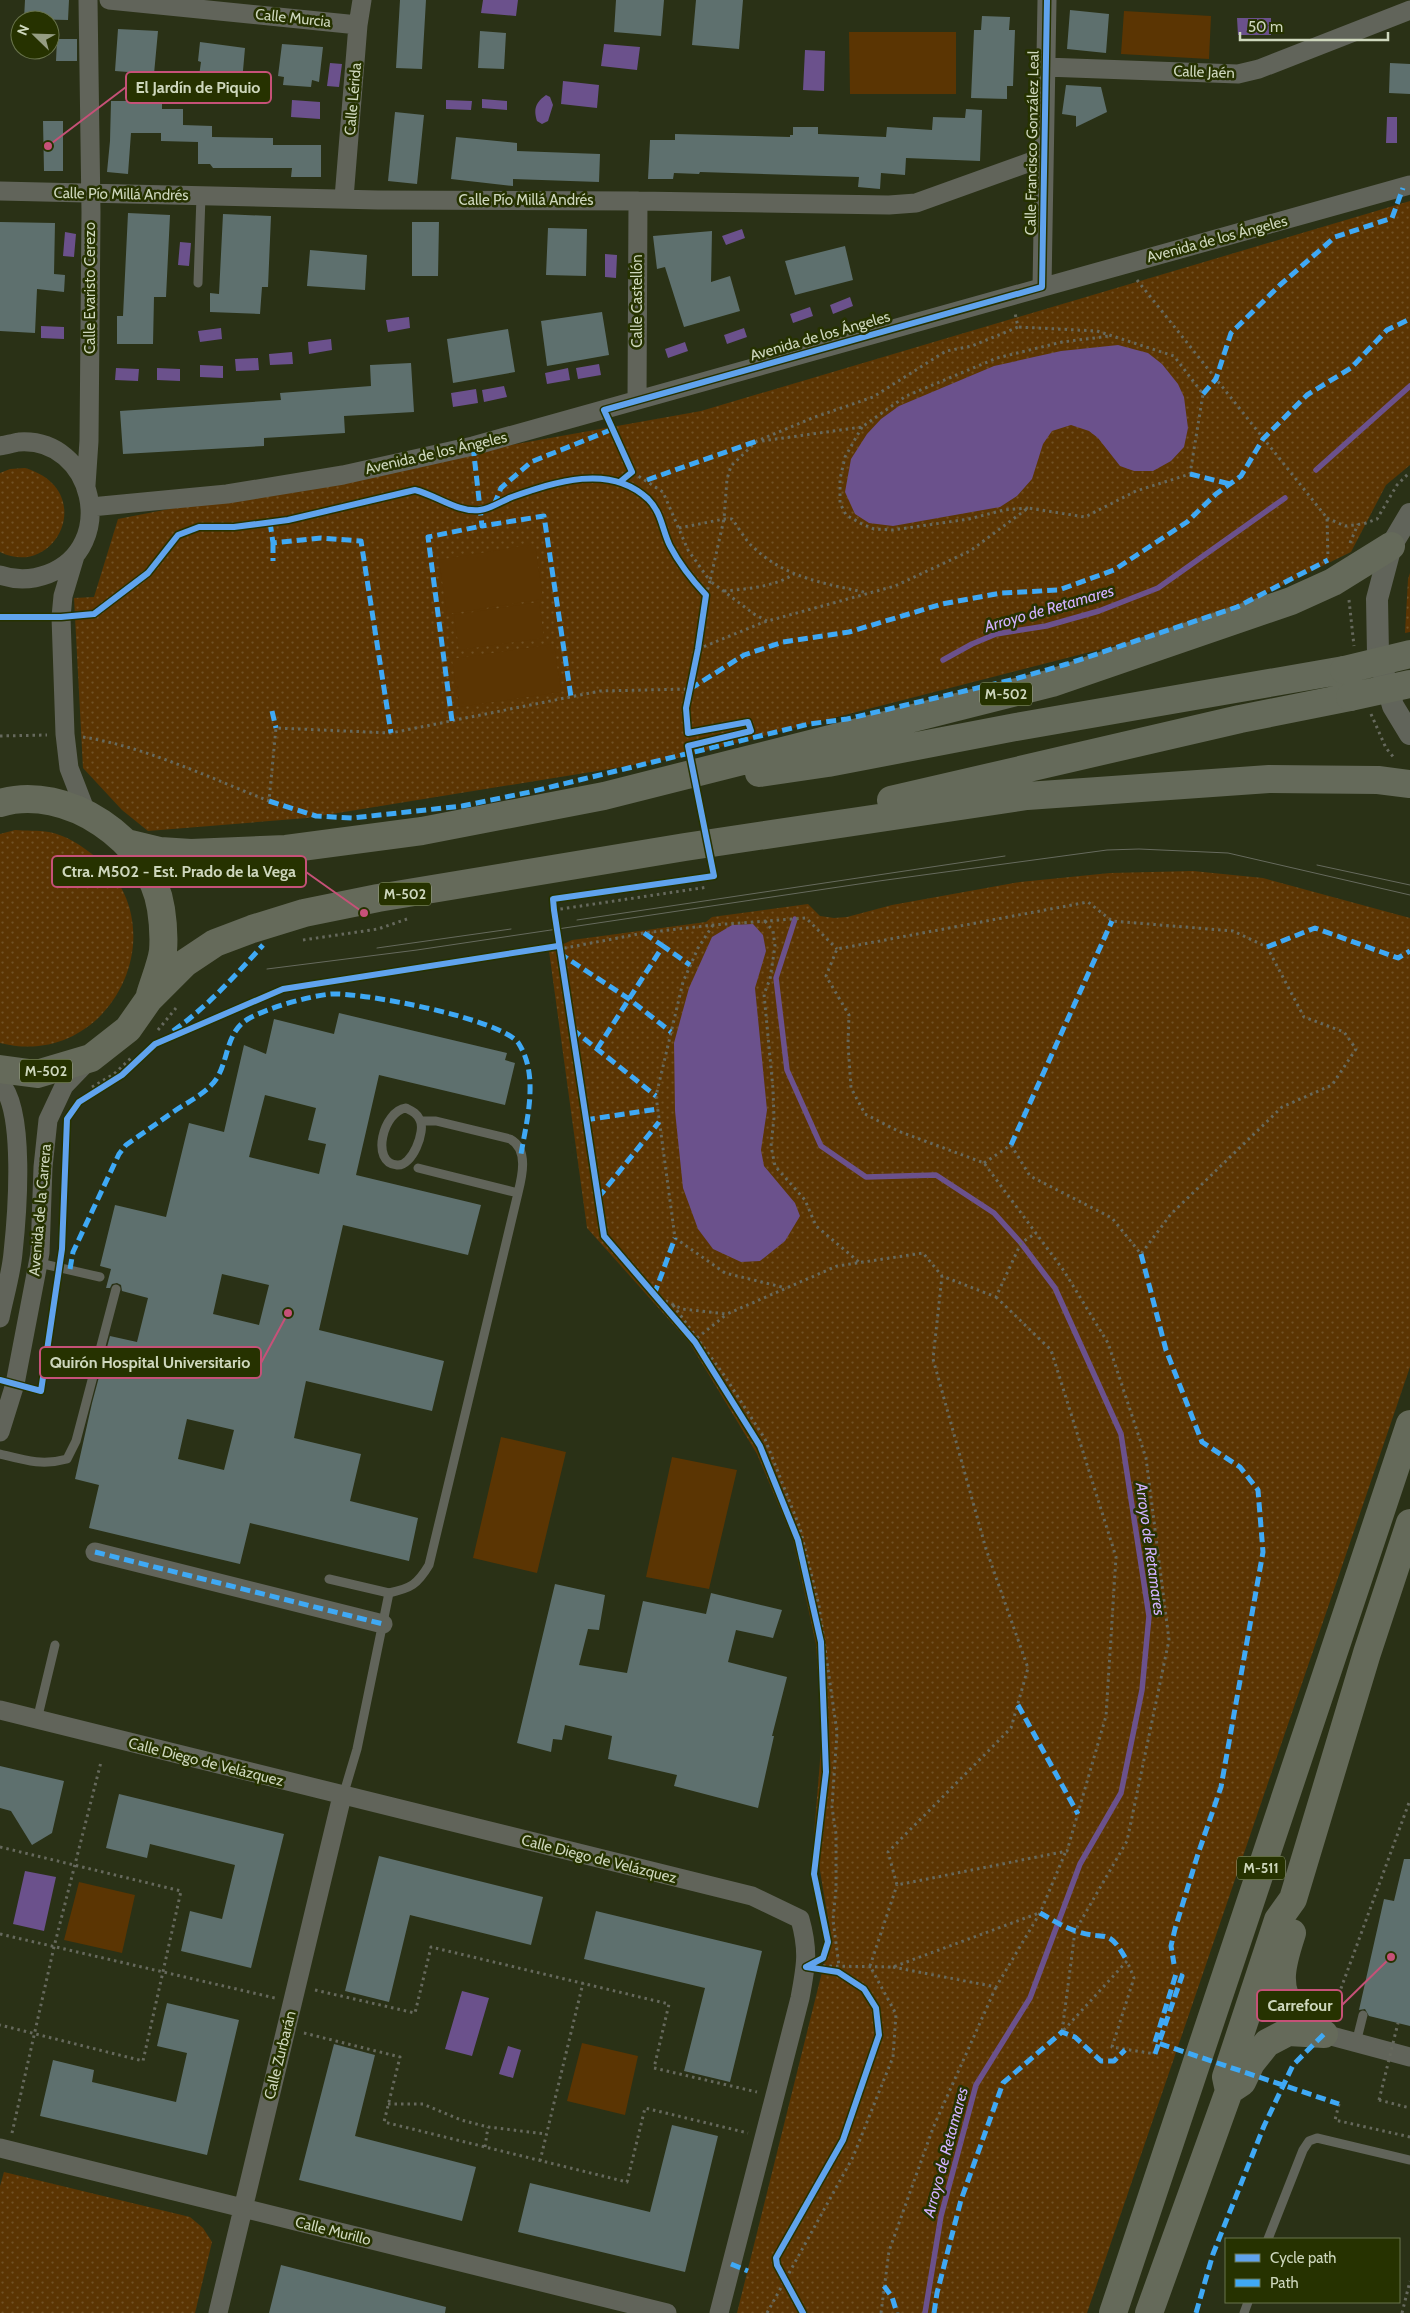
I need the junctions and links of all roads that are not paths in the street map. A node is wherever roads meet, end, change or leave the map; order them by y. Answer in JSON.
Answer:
{"nodes":[{"id":1,"x":88,"y":0,"type":"edge"},
{"id":2,"x":109,"y":0,"type":"edge"},
{"id":3,"x":362,"y":0,"type":"edge"},
{"id":4,"x":1047,"y":0,"type":"edge"},
{"id":5,"x":1410,"y":10,"type":"edge"},
{"id":6,"x":358,"y":25,"type":"junction"},
{"id":7,"x":1046,"y":67,"type":"junction"},
{"id":8,"x":1044,"y":156,"type":"junction"},
{"id":9,"x":1410,"y":185,"type":"edge"},
{"id":10,"x":0,"y":191,"type":"edge"},
{"id":11,"x":90,"y":193,"type":"junction"},
{"id":12,"x":200,"y":196,"type":"junction"},
{"id":13,"x":344,"y":198,"type":"junction"},
{"id":14,"x":638,"y":201,"type":"junction"},
{"id":15,"x":198,"y":283,"type":"dead end"},
{"id":16,"x":1042,"y":287,"type":"junction"},
{"id":17,"x":637,"y":400,"type":"junction"},
{"id":18,"x":0,"y":446,"type":"edge"},
{"id":19,"x":86,"y":485,"type":"junction"},
{"id":20,"x":91,"y":507,"type":"junction"},
{"id":21,"x":1410,"y":514,"type":"edge"},
{"id":22,"x":1391,"y":546,"type":"junction"},
{"id":23,"x":75,"y":556,"type":"junction"},
{"id":24,"x":0,"y":576,"type":"edge"},
{"id":25,"x":1410,"y":654,"type":"edge"},
{"id":26,"x":1410,"y":684,"type":"edge"},
{"id":27,"x":1410,"y":734,"type":"edge"},
{"id":28,"x":1410,"y":784,"type":"edge"},
{"id":29,"x":604,"y":796,"type":"junction"},
{"id":30,"x":0,"y":803,"type":"edge"},
{"id":31,"x":86,"y":812,"type":"junction"},
{"id":32,"x":127,"y":843,"type":"junction"},
{"id":33,"x":685,"y":847,"type":"junction"},
{"id":34,"x":149,"y":999,"type":"junction"},
{"id":35,"x":91,"y":1058,"type":"junction"},
{"id":36,"x":0,"y":1069,"type":"edge"},
{"id":37,"x":0,"y":1082,"type":"edge"},
{"id":38,"x":421,"y":1122,"type":"junction"},
{"id":39,"x":418,"y":1168,"type":"dead end"},
{"id":40,"x":518,"y":1193,"type":"junction"},
{"id":41,"x":38,"y":1263,"type":"junction"},
{"id":42,"x":100,"y":1277,"type":"dead end"},
{"id":43,"x":116,"y":1289,"type":"dead end"},
{"id":44,"x":0,"y":1318,"type":"edge"},
{"id":45,"x":1410,"y":1424,"type":"edge"},
{"id":46,"x":0,"y":1432,"type":"edge"},
{"id":47,"x":0,"y":1454,"type":"edge"},
{"id":48,"x":1410,"y":1523,"type":"edge"},
{"id":49,"x":95,"y":1552,"type":"dead end"},
{"id":50,"x":329,"y":1579,"type":"dead end"},
{"id":51,"x":389,"y":1593,"type":"junction"},
{"id":52,"x":383,"y":1624,"type":"junction"},
{"id":53,"x":55,"y":1645,"type":"dead end"},
{"id":54,"x":0,"y":1710,"type":"edge"},
{"id":55,"x":37,"y":1720,"type":"junction"},
{"id":56,"x":342,"y":1796,"type":"junction"},
{"id":57,"x":1293,"y":1900,"type":"junction"},
{"id":58,"x":1363,"y":2015,"type":"dead end"},
{"id":59,"x":1324,"y":2034,"type":"junction"},
{"id":60,"x":1356,"y":2043,"type":"junction"},
{"id":61,"x":1410,"y":2056,"type":"edge"},
{"id":62,"x":1229,"y":2091,"type":"junction"},
{"id":63,"x":5,"y":2150,"type":"edge"},
{"id":64,"x":1410,"y":2160,"type":"edge"},
{"id":65,"x":243,"y":2208,"type":"junction"},
{"id":66,"x":1268,"y":2238,"type":"edge"},
{"id":67,"x":218,"y":2313,"type":"edge"},
{"id":68,"x":667,"y":2313,"type":"edge"},
{"id":69,"x":719,"y":2313,"type":"edge"},
{"id":70,"x":1113,"y":2313,"type":"edge"},
{"id":71,"x":1149,"y":2313,"type":"edge"}],
"edges":[{"from":1,"to":11,"type":"street","name":"Calle Evaristo Cerezo"},
{"from":2,"to":6,"type":"street","name":"Calle Murcia"},
{"from":3,"to":6,"type":"street","name":"Calle Lérida"},
{"from":4,"to":7,"type":"street","name":"Calle Francisco González Leal"},
{"from":5,"to":7,"type":"street","name":"Calle Jaén"},
{"from":6,"to":13,"type":"street","name":"Calle Lérida"},
{"from":7,"to":8,"type":"street","name":"Calle Francisco González Leal"},
{"from":8,"to":14,"type":"street","name":"Calle Pío Millá Andrés"},
{"from":8,"to":16,"type":"street","name":"Calle Francisco González Leal"},
{"from":9,"to":16,"type":"street","name":"Avenida de los Ángeles"},
{"from":10,"to":11,"type":"street","name":"Calle Pío Millá Andrés"},
{"from":11,"to":12,"type":"street","name":"Calle Pío Millá Andrés"},
{"from":11,"to":19,"type":"street","name":"Calle Evaristo Cerezo"},
{"from":12,"to":13,"type":"street","name":"Calle Pío Millá Andrés"},
{"from":12,"to":15,"type":"lane"},
{"from":13,"to":14,"type":"street","name":"Calle Pío Millá Andrés"},
{"from":14,"to":17,"type":"street","name":"Calle Castellón"},
{"from":16,"to":17,"type":"street","name":"Avenida de los Ángeles"},
{"from":17,"to":20,"type":"street","name":"Avenida de los Ángeles"},
{"from":18,"to":19,"type":"street"},
{"from":19,"to":20,"type":"street"},
{"from":20,"to":23,"type":"street"},
{"from":21,"to":22,"type":"street"},
{"from":22,"to":27,"type":"street"},
{"from":22,"to":29,"type":"highway","number":"M-502"},
{"from":23,"to":24,"type":"street"},
{"from":23,"to":31,"type":"street"},
{"from":25,"to":29,"type":"highway","number":"M-502","bridge":true},
{"from":26,"to":33,"type":"highway","number":"M-502","bridge":true},
{"from":28,"to":33,"type":"highway","number":"M-502"},
{"from":29,"to":32,"type":"highway","number":"M-502"},
{"from":30,"to":31,"type":"highway","number":"M-502"},
{"from":31,"to":32,"type":"highway","number":"M-502"},
{"from":32,"to":34,"type":"highway","number":"M-502"},
{"from":33,"to":34,"type":"highway","number":"M-502"},
{"from":34,"to":35,"type":"highway","number":"M-502"},
{"from":35,"to":36,"type":"highway","number":"M-502"},
{"from":35,"to":41,"type":"street","name":"Avenida de la Carrera"},
{"from":37,"to":44,"type":"street","name":"Avenida de la Carrera"},
{"from":38,"to":38,"type":"lane"},
{"from":38,"to":40,"type":"lane"},
{"from":39,"to":40,"type":"lane"},
{"from":40,"to":51,"type":"lane"},
{"from":41,"to":42,"type":"lane"},
{"from":41,"to":46,"type":"street","name":"Avenida de la Carrera"},
{"from":43,"to":47,"type":"lane"},
{"from":45,"to":70,"type":"highway","number":"M-511"},
{"from":48,"to":57,"type":"highway","number":"M-511"},
{"from":49,"to":52,"type":"street"},
{"from":50,"to":51,"type":"lane"},
{"from":51,"to":52,"type":"lane"},
{"from":52,"to":56,"type":"lane"},
{"from":53,"to":55,"type":"lane"},
{"from":54,"to":55,"type":"street","name":"Calle Diego de Velázquez"},
{"from":55,"to":56,"type":"street","name":"Calle Diego de Velázquez"},
{"from":56,"to":65,"type":"street","name":"Calle Zurbarán"},
{"from":56,"to":69,"type":"street","name":"Calle Diego de Velázquez"},
{"from":57,"to":59,"type":"highway"},
{"from":57,"to":62,"type":"highway","number":"M-511"},
{"from":58,"to":60,"type":"lane"},
{"from":59,"to":60,"type":"street"},
{"from":59,"to":62,"type":"highway"},
{"from":60,"to":61,"type":"street"},
{"from":62,"to":71,"type":"highway","number":"M-511"},
{"from":63,"to":65,"type":"street","name":"Calle Murillo"},
{"from":64,"to":66,"type":"lane"},
{"from":65,"to":67,"type":"street","name":"Calle Zurbarán"},
{"from":65,"to":68,"type":"street","name":"Calle Murillo"}]}
